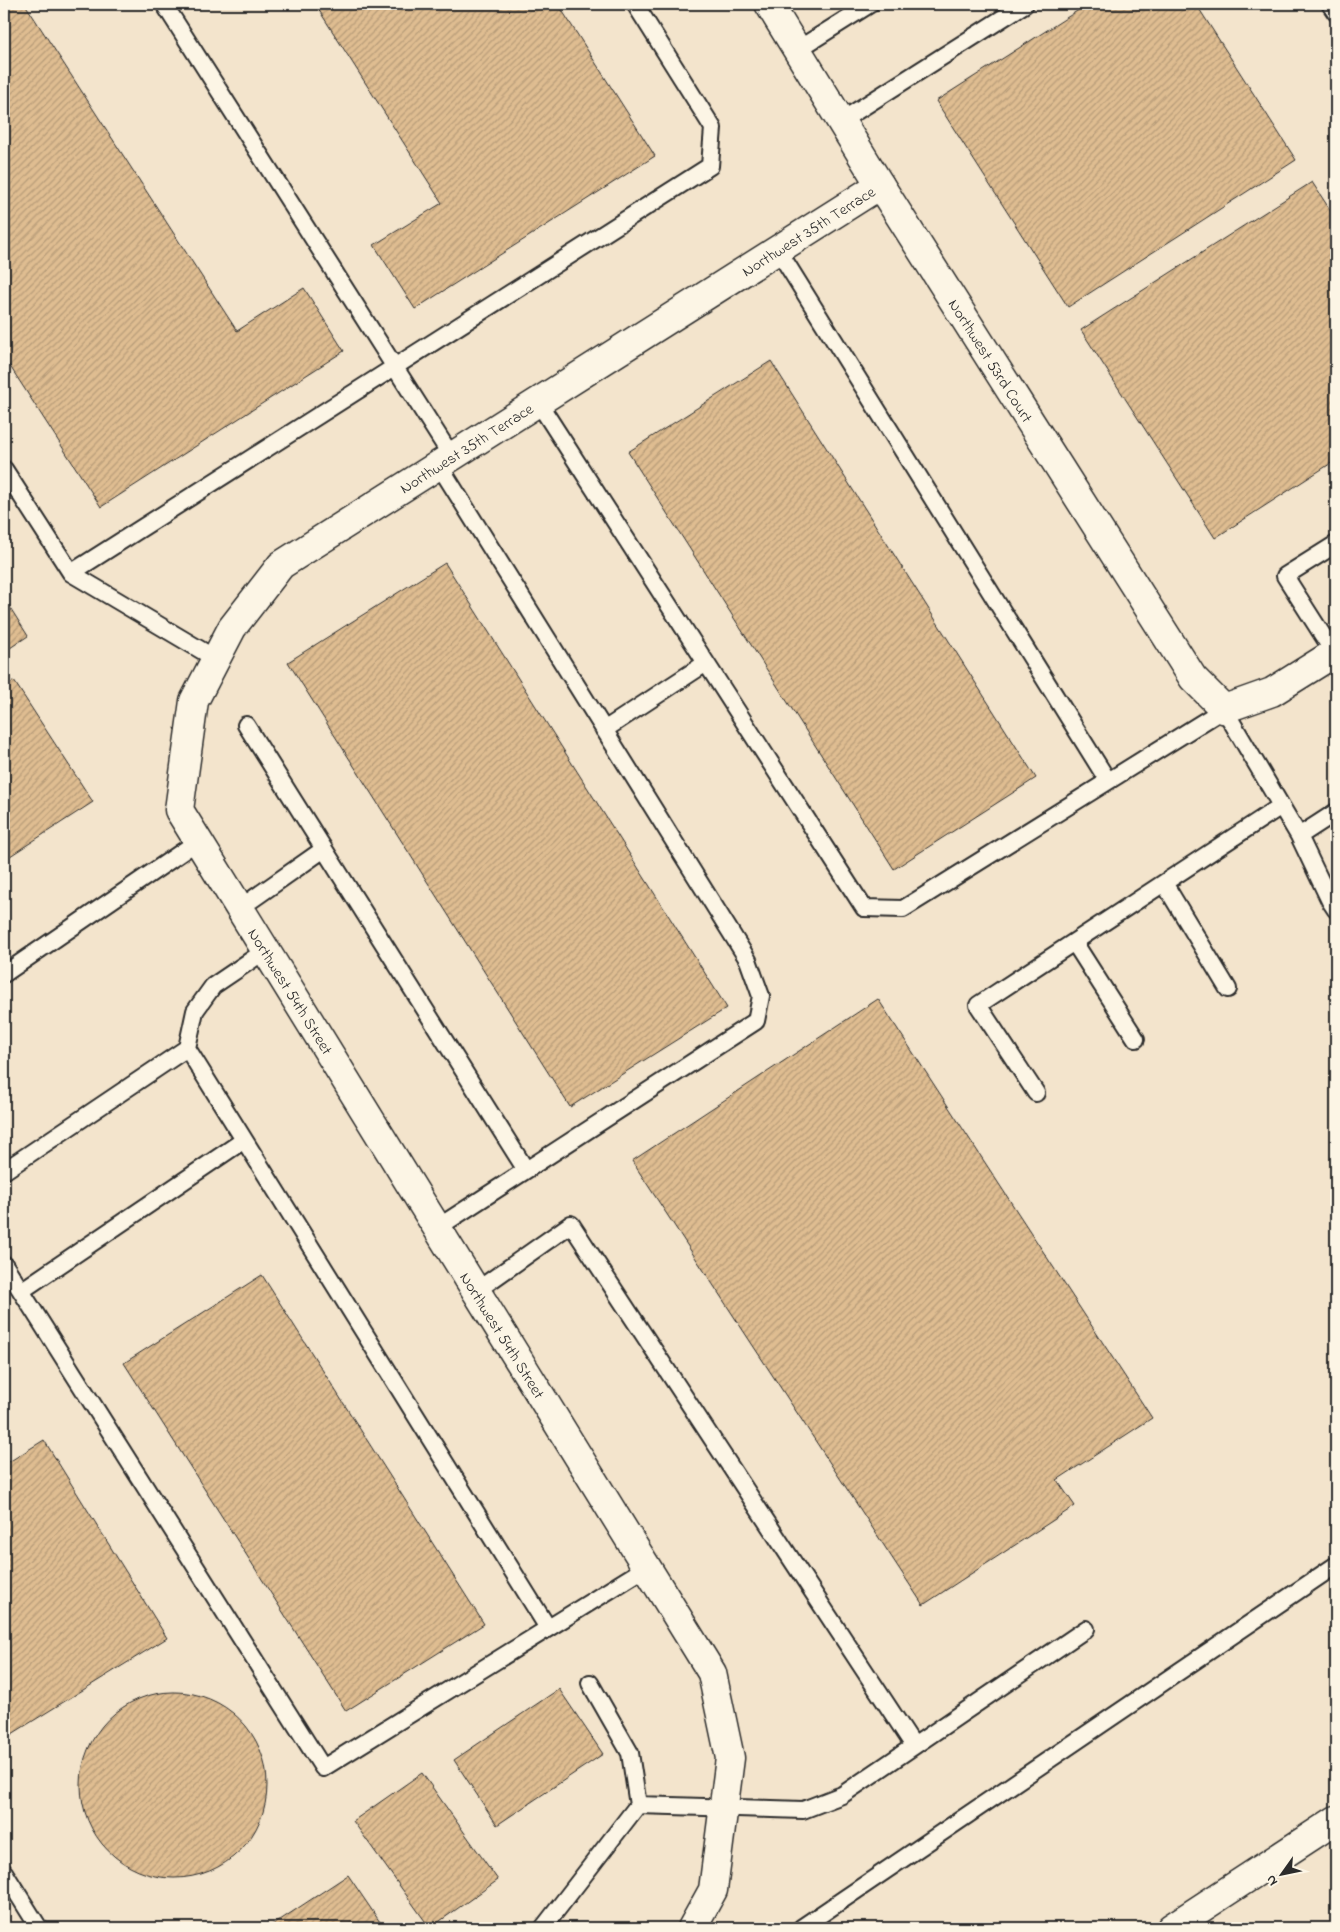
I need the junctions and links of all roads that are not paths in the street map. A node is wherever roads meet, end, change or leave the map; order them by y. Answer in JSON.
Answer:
{"nodes":[{"id":1,"x":164,"y":4,"type":"edge"},
{"id":2,"x":635,"y":4,"type":"edge"},
{"id":3,"x":769,"y":4,"type":"edge"},
{"id":4,"x":870,"y":4,"type":"edge"},
{"id":5,"x":1025,"y":4,"type":"edge"},
{"id":6,"x":1330,"y":4,"type":"edge"},
{"id":7,"x":1336,"y":13,"type":"edge"},
{"id":8,"x":797,"y":50,"type":"junction"},
{"id":9,"x":841,"y":121,"type":"junction"},
{"id":10,"x":880,"y":185,"type":"junction"},
{"id":11,"x":778,"y":250,"type":"junction"},
{"id":12,"x":395,"y":367,"type":"junction"},
{"id":13,"x":538,"y":402,"type":"junction"},
{"id":14,"x":445,"y":461,"type":"junction"},
{"id":15,"x":4,"y":468,"type":"edge"},
{"id":16,"x":1336,"y":544,"type":"edge"},
{"id":17,"x":72,"y":573,"type":"junction"},
{"id":18,"x":1335,"y":652,"type":"edge"},
{"id":19,"x":216,"y":659,"type":"junction"},
{"id":20,"x":706,"y":663,"type":"junction"},
{"id":21,"x":1224,"y":709,"type":"junction"},
{"id":22,"x":246,"y":725,"type":"dead end"},
{"id":23,"x":604,"y":730,"type":"junction"},
{"id":24,"x":1108,"y":781,"type":"junction"},
{"id":25,"x":1281,"y":806,"type":"junction"},
{"id":26,"x":179,"y":810,"type":"joint"},
{"id":27,"x":1336,"y":812,"type":"edge"},
{"id":28,"x":1299,"y":836,"type":"junction"},
{"id":29,"x":198,"y":841,"type":"junction"},
{"id":30,"x":324,"y":849,"type":"junction"},
{"id":31,"x":1164,"y":884,"type":"junction"},
{"id":32,"x":240,"y":908,"type":"junction"},
{"id":33,"x":1336,"y":910,"type":"edge"},
{"id":34,"x":1074,"y":942,"type":"junction"},
{"id":35,"x":266,"y":950,"type":"junction"},
{"id":36,"x":4,"y":974,"type":"edge"},
{"id":37,"x":1228,"y":989,"type":"dead end"},
{"id":38,"x":1136,"y":1038,"type":"dead end"},
{"id":39,"x":188,"y":1048,"type":"junction"},
{"id":40,"x":1036,"y":1093,"type":"dead end"},
{"id":41,"x":244,"y":1140,"type":"junction"},
{"id":42,"x":526,"y":1170,"type":"junction"},
{"id":43,"x":4,"y":1171,"type":"edge"},
{"id":44,"x":437,"y":1228,"type":"junction"},
{"id":45,"x":4,"y":1264,"type":"edge"},
{"id":46,"x":21,"y":1291,"type":"junction"},
{"id":47,"x":476,"y":1291,"type":"junction"},
{"id":48,"x":1336,"y":1565,"type":"edge"},
{"id":49,"x":647,"y":1567,"type":"junction"},
{"id":50,"x":548,"y":1628,"type":"junction"},
{"id":51,"x":1086,"y":1629,"type":"dead end"},
{"id":52,"x":590,"y":1683,"type":"dead end"},
{"id":53,"x":914,"y":1746,"type":"junction"},
{"id":54,"x":638,"y":1804,"type":"junction"},
{"id":55,"x":723,"y":1808,"type":"junction"},
{"id":56,"x":1336,"y":1820,"type":"edge"},
{"id":57,"x":4,"y":1872,"type":"edge"},
{"id":58,"x":39,"y":1928,"type":"edge"},
{"id":59,"x":543,"y":1928,"type":"edge"},
{"id":60,"x":692,"y":1928,"type":"edge"},
{"id":61,"x":801,"y":1928,"type":"edge"},
{"id":62,"x":1171,"y":1928,"type":"edge"}],
"edges":[{"from":1,"to":12,"type":"lane"},
{"from":2,"to":12,"type":"lane"},
{"from":3,"to":8,"type":"street","name":"Northwest 53rd Court"},
{"from":4,"to":8,"type":"lane"},
{"from":5,"to":9,"type":"lane"},
{"from":6,"to":7,"type":"lane"},
{"from":8,"to":9,"type":"street","name":"Northwest 53rd Court"},
{"from":9,"to":10,"type":"street","name":"Northwest 53rd Court"},
{"from":10,"to":11,"type":"street","name":"Northwest 35th Terrace"},
{"from":10,"to":21,"type":"street","name":"Northwest 53rd Court"},
{"from":11,"to":13,"type":"street","name":"Northwest 35th Terrace"},
{"from":11,"to":24,"type":"lane"},
{"from":12,"to":14,"type":"lane"},
{"from":12,"to":17,"type":"lane"},
{"from":13,"to":14,"type":"street","name":"Northwest 35th Terrace"},
{"from":13,"to":20,"type":"lane"},
{"from":14,"to":19,"type":"street","name":"Northwest 35th Terrace"},
{"from":14,"to":23,"type":"lane"},
{"from":15,"to":17,"type":"lane"},
{"from":16,"to":18,"type":"lane"},
{"from":17,"to":19,"type":"lane"},
{"from":18,"to":21,"type":"street"},
{"from":19,"to":26,"type":"street","name":"Northwest 35th Terrace"},
{"from":20,"to":23,"type":"lane"},
{"from":20,"to":24,"type":"lane"},
{"from":21,"to":24,"type":"lane"},
{"from":21,"to":25,"type":"lane"},
{"from":22,"to":30,"type":"lane"},
{"from":23,"to":42,"type":"lane"},
{"from":25,"to":28,"type":"lane"},
{"from":25,"to":31,"type":"lane"},
{"from":26,"to":29,"type":"street","name":"Northwest 54th Street"},
{"from":27,"to":28,"type":"lane"},
{"from":28,"to":33,"type":"lane"},
{"from":29,"to":32,"type":"street","name":"Northwest 54th Street"},
{"from":29,"to":36,"type":"lane"},
{"from":30,"to":32,"type":"lane"},
{"from":30,"to":42,"type":"lane"},
{"from":31,"to":34,"type":"lane"},
{"from":31,"to":37,"type":"lane"},
{"from":32,"to":35,"type":"street","name":"Northwest 54th Street"},
{"from":34,"to":38,"type":"lane"},
{"from":34,"to":40,"type":"lane"},
{"from":35,"to":39,"type":"lane"},
{"from":35,"to":44,"type":"street","name":"Northwest 54th Street"},
{"from":39,"to":41,"type":"lane"},
{"from":39,"to":43,"type":"lane"},
{"from":41,"to":46,"type":"lane"},
{"from":41,"to":50,"type":"lane"},
{"from":42,"to":44,"type":"lane"},
{"from":44,"to":47,"type":"street","name":"Northwest 54th Street"},
{"from":45,"to":46,"type":"lane"},
{"from":46,"to":50,"type":"lane"},
{"from":47,"to":49,"type":"street","name":"Northwest 54th Street"},
{"from":47,"to":53,"type":"lane"},
{"from":48,"to":61,"type":"lane"},
{"from":49,"to":50,"type":"lane"},
{"from":49,"to":55,"type":"street","name":"Northwest 54th Street"},
{"from":51,"to":53,"type":"lane"},
{"from":52,"to":54,"type":"lane"},
{"from":53,"to":55,"type":"lane"},
{"from":54,"to":55,"type":"lane"},
{"from":54,"to":59,"type":"lane"},
{"from":55,"to":60,"type":"street","name":"Northwest 54th Street"},
{"from":56,"to":62,"type":"street"},
{"from":57,"to":58,"type":"lane"}]}
